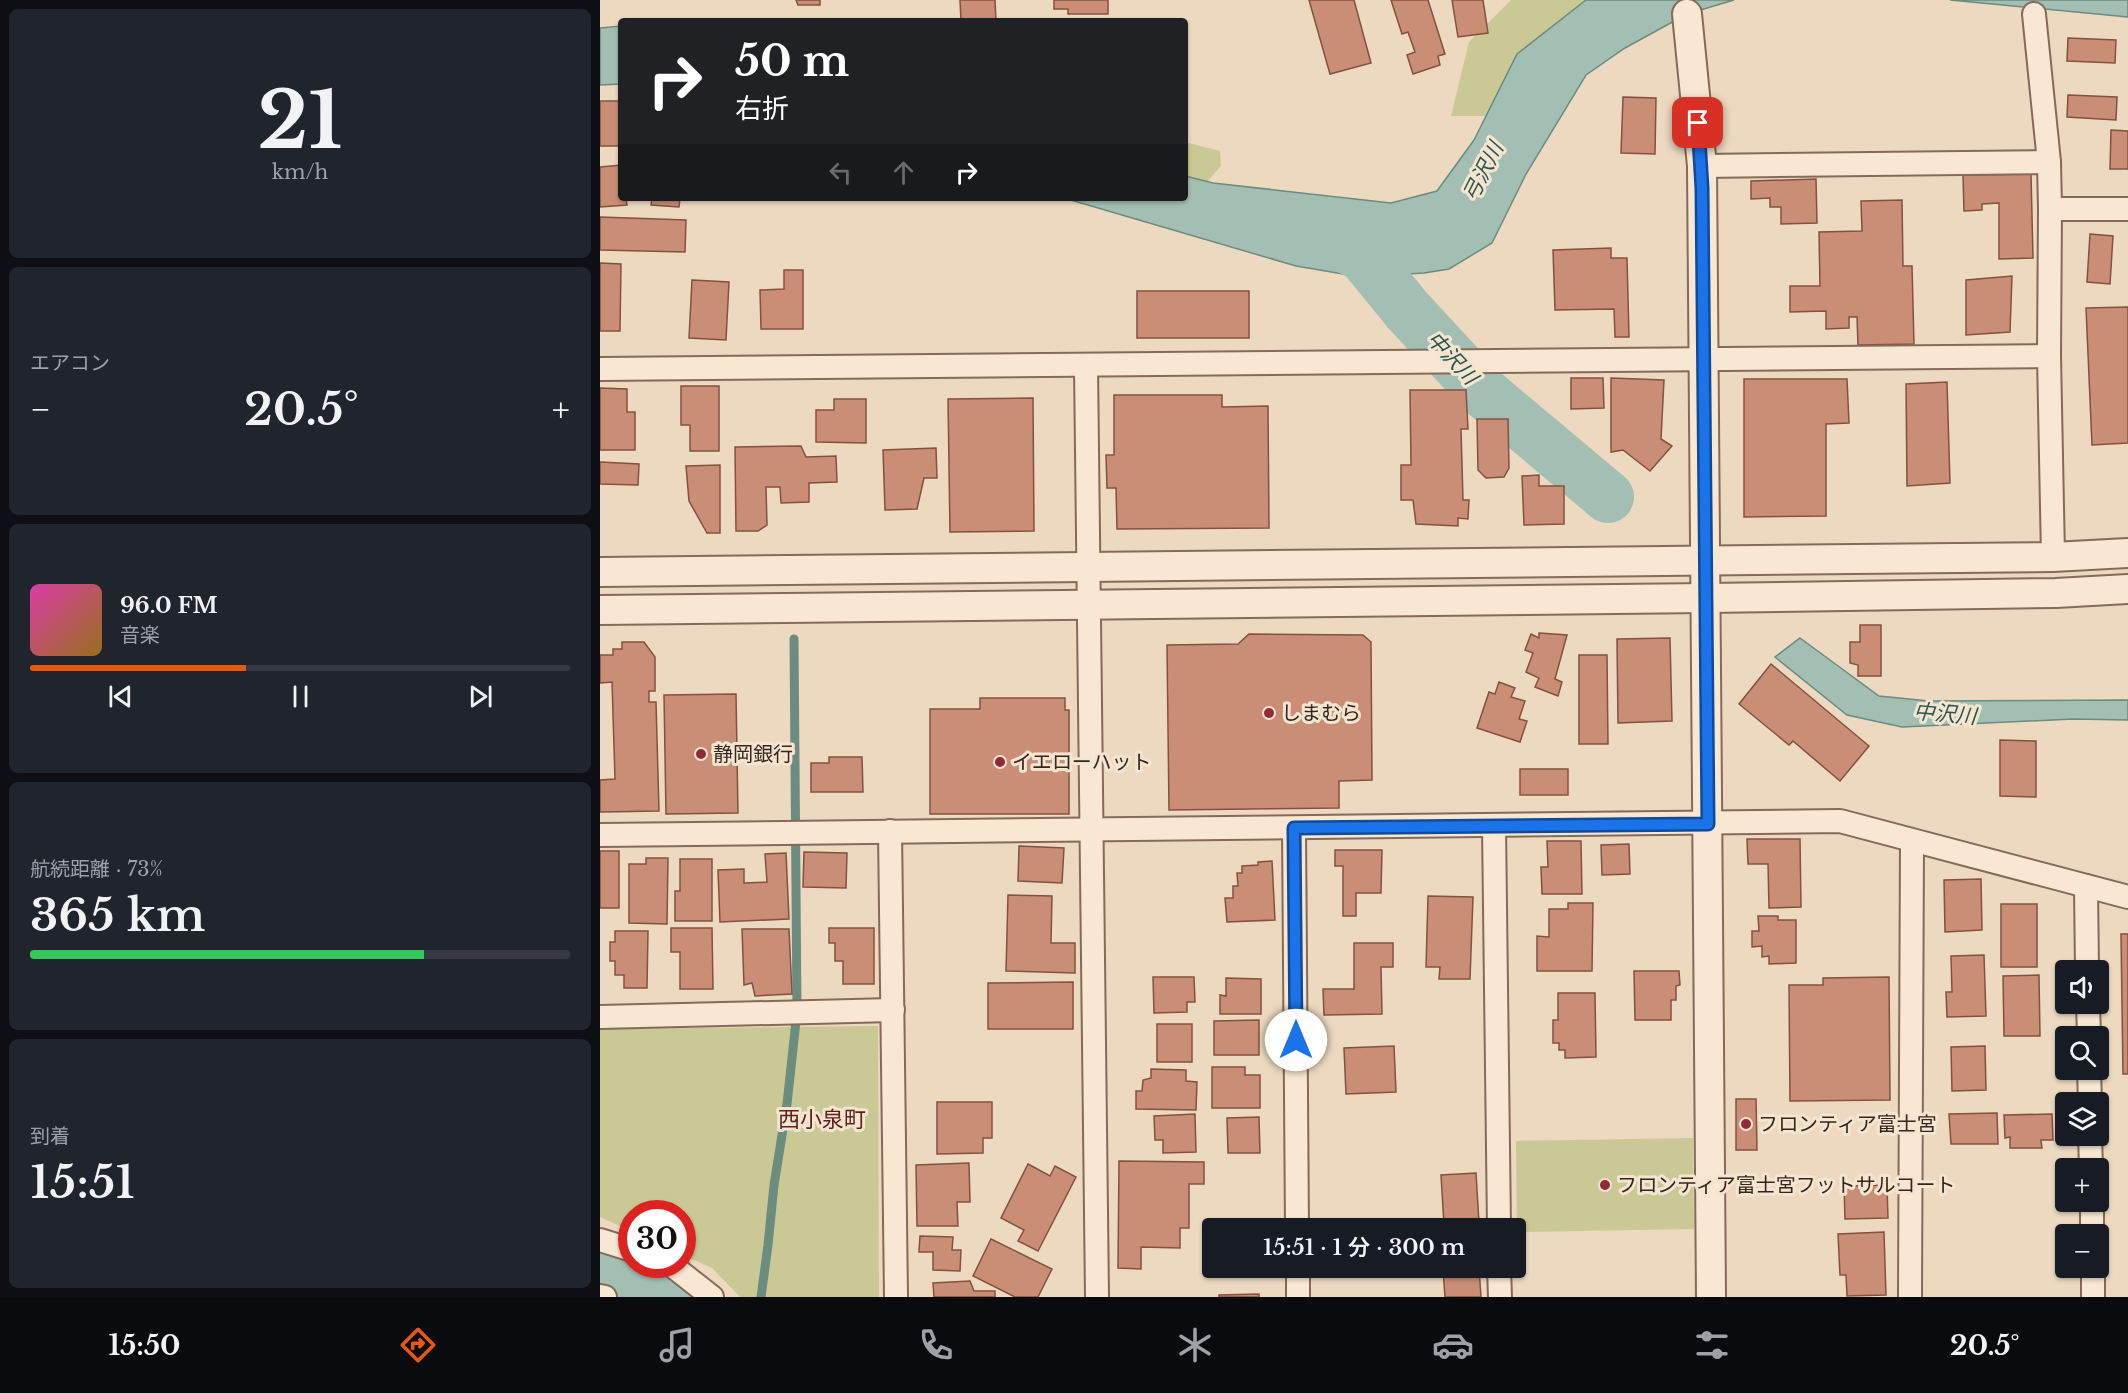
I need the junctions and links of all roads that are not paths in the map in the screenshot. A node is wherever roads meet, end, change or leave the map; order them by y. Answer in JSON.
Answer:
{"nodes":[{"id":1,"x":1687,"y":14,"type":"dead end"},
{"id":2,"x":2034,"y":14,"type":"dead end"},
{"id":3,"x":2049,"y":162,"type":"junction"},
{"id":4,"x":1702,"y":166,"type":"junction"},
{"id":5,"x":2050,"y":209,"type":"junction"},
{"id":6,"x":2128,"y":209,"type":"edge"},
{"id":7,"x":2049,"y":356,"type":"junction"},
{"id":8,"x":1704,"y":359,"type":"junction"},
{"id":9,"x":1086,"y":365,"type":"junction"},
{"id":10,"x":600,"y":369,"type":"edge"},
{"id":11,"x":2128,"y":553,"type":"edge"},
{"id":12,"x":2053,"y":557,"type":"junction"},
{"id":13,"x":1706,"y":559,"type":"junction"},
{"id":14,"x":1090,"y":568,"type":"junction"},
{"id":15,"x":600,"y":572,"type":"edge"},
{"id":16,"x":2128,"y":589,"type":"edge"},
{"id":17,"x":1707,"y":598,"type":"junction"},
{"id":18,"x":1090,"y":604,"type":"junction"},
{"id":19,"x":600,"y":610,"type":"edge"},
{"id":20,"x":1708,"y":824,"type":"junction"},
{"id":21,"x":1494,"y":825,"type":"junction"},
{"id":22,"x":1294,"y":828,"type":"junction"},
{"id":23,"x":1092,"y":829,"type":"junction"},
{"id":24,"x":890,"y":831,"type":"junction"},
{"id":25,"x":600,"y":835,"type":"edge"},
{"id":26,"x":1912,"y":841,"type":"junction"},
{"id":27,"x":2086,"y":886,"type":"junction"},
{"id":28,"x":2128,"y":897,"type":"edge"},
{"id":29,"x":2087,"y":960,"type":"edge"},
{"id":30,"x":893,"y":1010,"type":"junction"},
{"id":31,"x":600,"y":1017,"type":"edge"},
{"id":32,"x":1297,"y":1218,"type":"edge"},
{"id":33,"x":1499,"y":1218,"type":"edge"},
{"id":34,"x":600,"y":1240,"type":"edge"},
{"id":35,"x":618,"y":1246,"type":"edge"},
{"id":36,"x":688,"y":1278,"type":"edge"},
{"id":37,"x":1298,"y":1278,"type":"edge"},
{"id":38,"x":1499,"y":1278,"type":"edge"},
{"id":39,"x":2093,"y":1278,"type":"edge"},
{"id":40,"x":600,"y":1296,"type":"edge"},
{"id":41,"x":605,"y":1297,"type":"edge"},
{"id":42,"x":712,"y":1297,"type":"edge"},
{"id":43,"x":896,"y":1297,"type":"edge"},
{"id":44,"x":1098,"y":1297,"type":"edge"},
{"id":45,"x":1298,"y":1297,"type":"edge"},
{"id":46,"x":1500,"y":1297,"type":"edge"},
{"id":47,"x":1711,"y":1297,"type":"edge"},
{"id":48,"x":1910,"y":1297,"type":"edge"},
{"id":49,"x":2093,"y":1297,"type":"edge"}],
"edges":[{"from":1,"to":4,"type":"street"},
{"from":2,"to":3,"type":"street"},
{"from":3,"to":4,"type":"street"},
{"from":3,"to":5,"type":"street"},
{"from":4,"to":8,"type":"street"},
{"from":5,"to":6,"type":"street"},
{"from":5,"to":7,"type":"street"},
{"from":7,"to":8,"type":"street"},
{"from":7,"to":12,"type":"street"},
{"from":8,"to":9,"type":"street"},
{"from":8,"to":13,"type":"street"},
{"from":9,"to":10,"type":"street"},
{"from":9,"to":14,"type":"street"},
{"from":11,"to":12,"type":"street"},
{"from":12,"to":13,"type":"street"},
{"from":13,"to":14,"type":"street"},
{"from":13,"to":17,"type":"street"},
{"from":14,"to":15,"type":"street"},
{"from":14,"to":18,"type":"street"},
{"from":16,"to":17,"type":"street"},
{"from":17,"to":18,"type":"street"},
{"from":17,"to":20,"type":"street"},
{"from":18,"to":19,"type":"street"},
{"from":18,"to":23,"type":"street"},
{"from":20,"to":21,"type":"street"},
{"from":20,"to":26,"type":"street"},
{"from":20,"to":47,"type":"street"},
{"from":21,"to":22,"type":"street"},
{"from":21,"to":33,"type":"street"},
{"from":22,"to":23,"type":"street"},
{"from":22,"to":32,"type":"street"},
{"from":23,"to":24,"type":"street"},
{"from":23,"to":44,"type":"street"},
{"from":24,"to":25,"type":"street"},
{"from":24,"to":30,"type":"street"},
{"from":26,"to":27,"type":"street"},
{"from":26,"to":48,"type":"street"},
{"from":27,"to":28,"type":"street"},
{"from":27,"to":29,"type":"street"},
{"from":30,"to":31,"type":"street"},
{"from":30,"to":43,"type":"street"},
{"from":34,"to":35,"type":"street"},
{"from":36,"to":42,"type":"street"},
{"from":37,"to":45,"type":"street"},
{"from":38,"to":46,"type":"street"},
{"from":39,"to":49,"type":"street"},
{"from":40,"to":41,"type":"street"}]}
